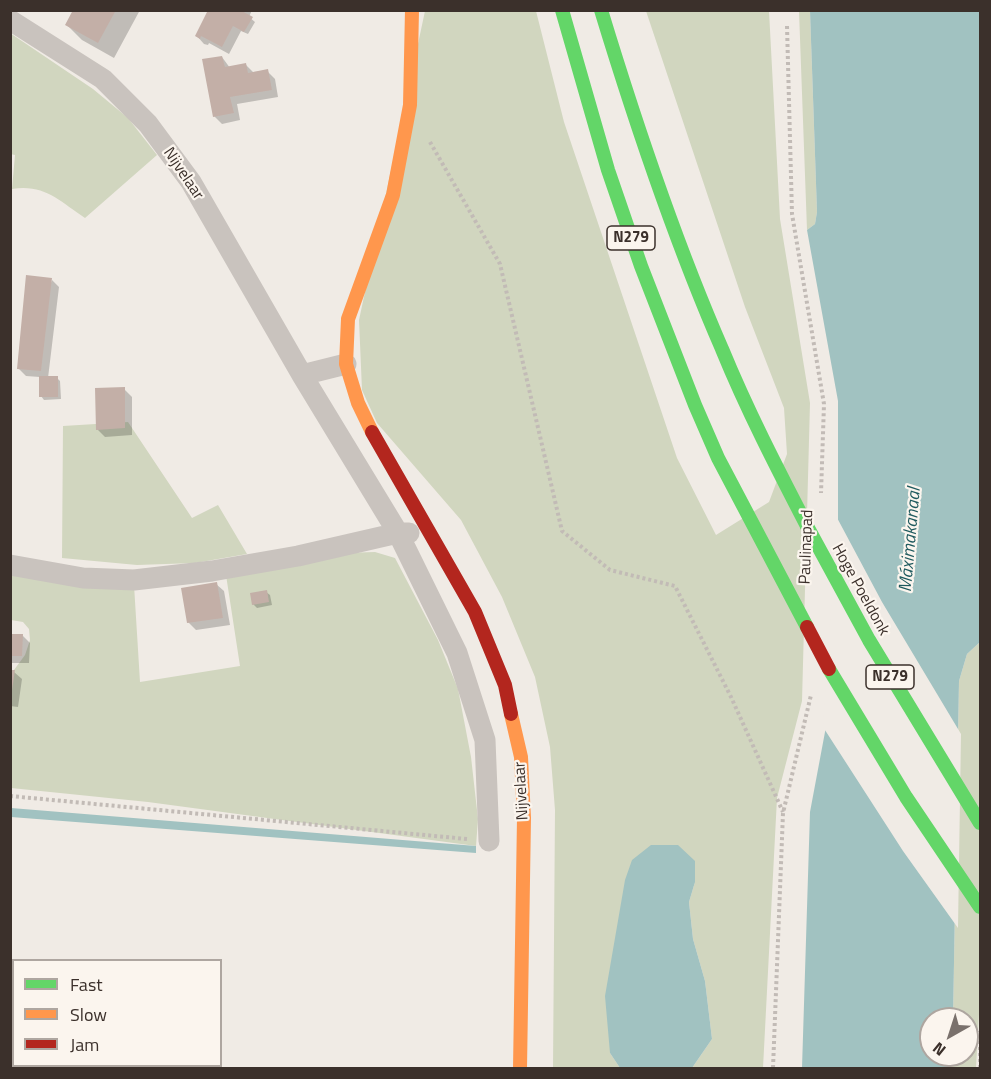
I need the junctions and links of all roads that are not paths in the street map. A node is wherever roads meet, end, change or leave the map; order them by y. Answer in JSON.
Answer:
{"nodes":[{"id":1,"x":412,"y":10,"type":"edge"},
{"id":2,"x":562,"y":10,"type":"edge"},
{"id":3,"x":601,"y":10,"type":"edge"},
{"id":4,"x":10,"y":20,"type":"edge"},
{"id":5,"x":346,"y":364,"type":"junction"},
{"id":6,"x":302,"y":375,"type":"junction"},
{"id":7,"x":398,"y":533,"type":"junction"},
{"id":8,"x":431,"y":533,"type":"junction"},
{"id":9,"x":10,"y":565,"type":"edge"},
{"id":10,"x":981,"y":823,"type":"edge"},
{"id":11,"x":489,"y":841,"type":"road end"},
{"id":12,"x":981,"y":906,"type":"edge"},
{"id":13,"x":520,"y":1068,"type":"edge"}],
"edges":[{"from":1,"to":5,"type":"main road","name":"Nijvelaar"},
{"from":2,"to":12,"type":"main road","number":"N279","bridge":true},
{"from":3,"to":10,"type":"main road","name":"Hoge Poeldonk","number":"N279","bridge":true},
{"from":4,"to":6,"type":"street","name":"Nijvelaar"},
{"from":5,"to":6,"type":"street"},
{"from":5,"to":8,"type":"main road","name":"Nijvelaar"},
{"from":6,"to":7,"type":"street","name":"Nijvelaar"},
{"from":7,"to":8,"type":"street"},
{"from":7,"to":9,"type":"street"},
{"from":7,"to":11,"type":"street","name":"Nijvelaar"},
{"from":8,"to":13,"type":"main road","name":"Nijvelaar"}]}
